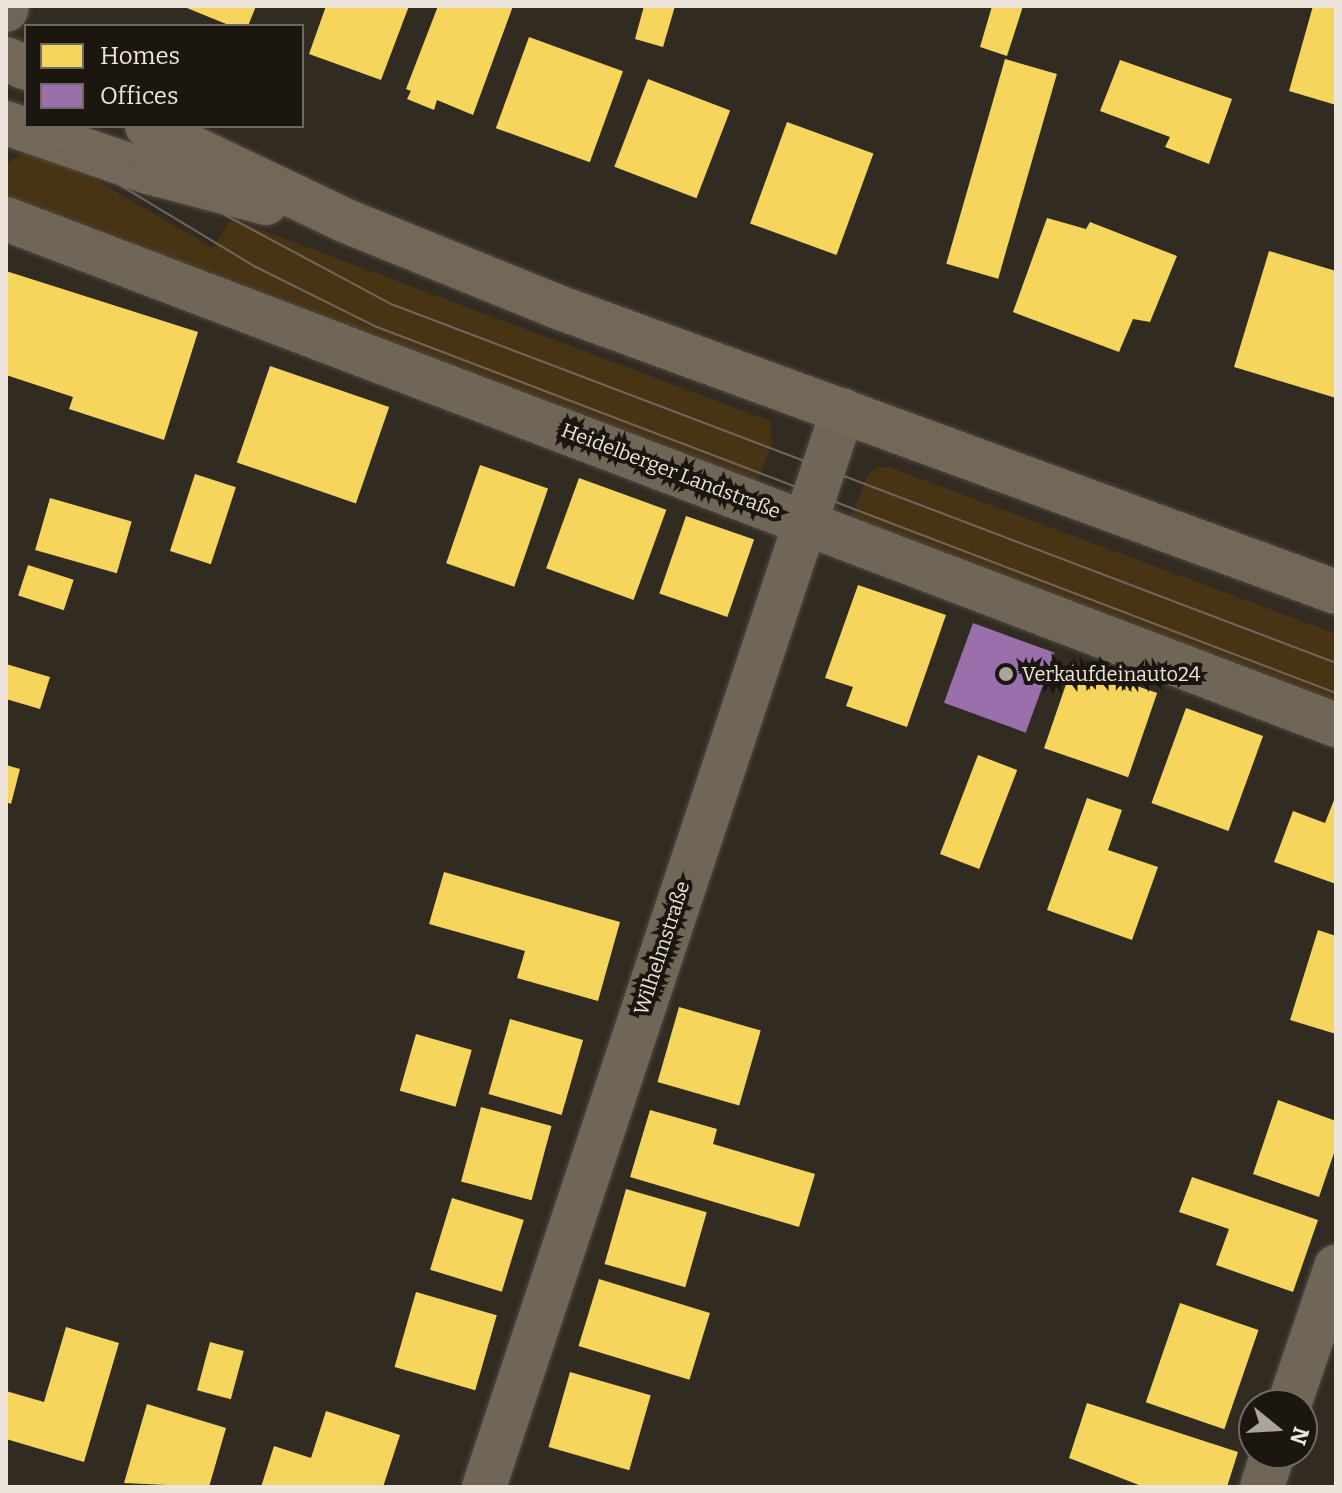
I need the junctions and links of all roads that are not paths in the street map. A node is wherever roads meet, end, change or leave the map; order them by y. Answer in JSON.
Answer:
{"nodes":[{"id":1,"x":6,"y":123,"type":"edge"},
{"id":2,"x":151,"y":128,"type":"edge"},
{"id":3,"x":6,"y":219,"type":"edge"},
{"id":4,"x":346,"y":221,"type":"junction"},
{"id":5,"x":843,"y":410,"type":"junction"},
{"id":6,"x":803,"y":521,"type":"junction"},
{"id":7,"x":1336,"y":592,"type":"edge"},
{"id":8,"x":1336,"y":725,"type":"edge"},
{"id":9,"x":1336,"y":1267,"type":"edge"},
{"id":10,"x":1294,"y":1389,"type":"edge"},
{"id":11,"x":484,"y":1487,"type":"edge"}],
"edges":[{"from":1,"to":4,"type":"street"},
{"from":2,"to":4,"type":"street"},
{"from":3,"to":6,"type":"street","name":"Heidelberger Landstraße"},
{"from":4,"to":5,"type":"street"},
{"from":5,"to":6,"type":"street","name":"Wilhelmstraße"},
{"from":5,"to":7,"type":"street"},
{"from":6,"to":8,"type":"street","name":"Heidelberger Landstraße"},
{"from":6,"to":11,"type":"street","name":"Wilhelmstraße"},
{"from":9,"to":10,"type":"street"}]}
